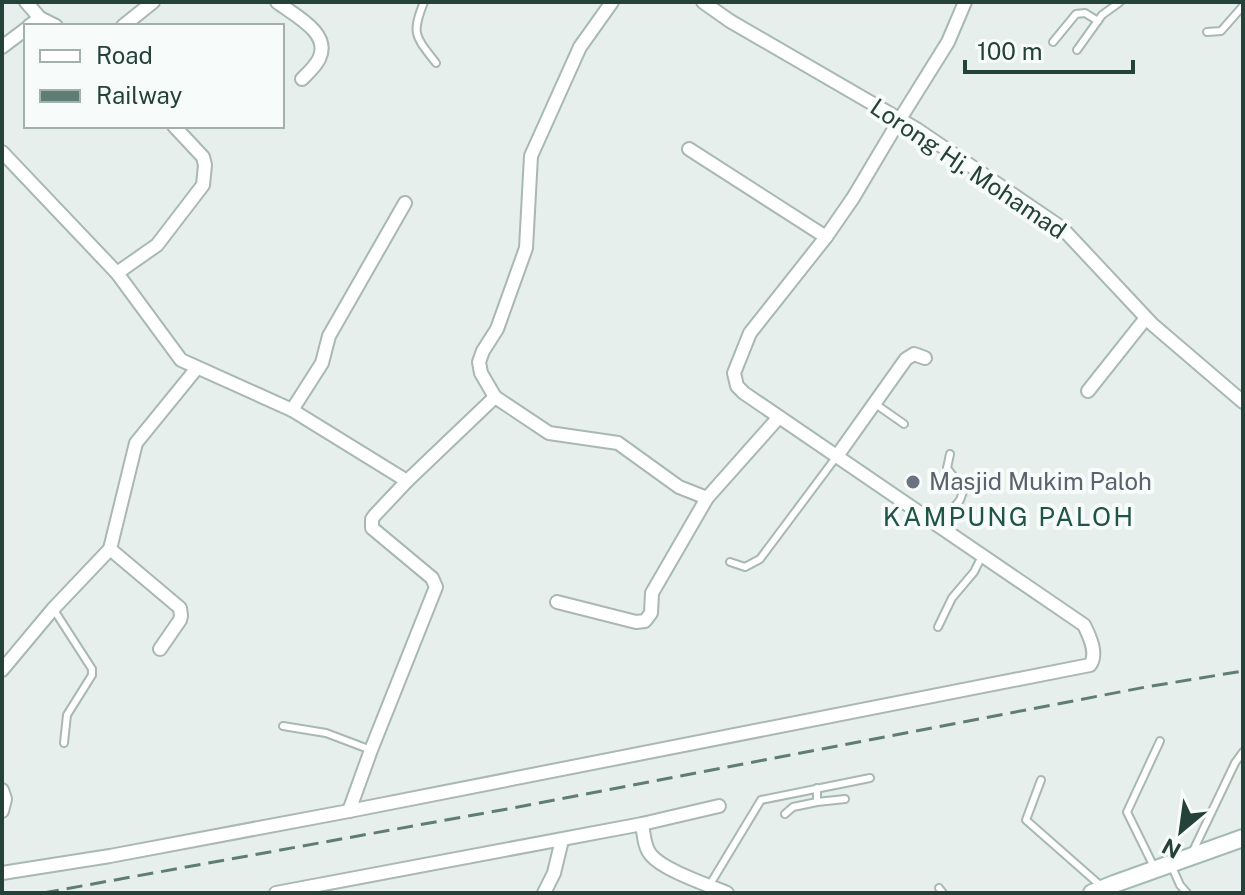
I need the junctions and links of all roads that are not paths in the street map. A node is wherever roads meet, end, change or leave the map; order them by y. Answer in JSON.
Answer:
{"nodes":[{"id":1,"x":26,"y":2,"type":"edge"},
{"id":2,"x":153,"y":2,"type":"edge"},
{"id":3,"x":277,"y":2,"type":"edge"},
{"id":4,"x":424,"y":2,"type":"edge"},
{"id":5,"x":612,"y":2,"type":"edge"},
{"id":6,"x":703,"y":2,"type":"edge"},
{"id":7,"x":965,"y":2,"type":"edge"},
{"id":8,"x":1120,"y":2,"type":"edge"},
{"id":9,"x":1243,"y":6,"type":"edge"},
{"id":10,"x":1098,"y":21,"type":"junction"},
{"id":11,"x":32,"y":24,"type":"edge"},
{"id":12,"x":126,"y":24,"type":"edge"},
{"id":13,"x":24,"y":30,"type":"edge"},
{"id":14,"x":1207,"y":32,"type":"dead end"},
{"id":15,"x":1053,"y":42,"type":"dead end"},
{"id":16,"x":2,"y":47,"type":"edge"},
{"id":17,"x":1077,"y":50,"type":"dead end"},
{"id":18,"x":436,"y":63,"type":"dead end"},
{"id":19,"x":302,"y":79,"type":"dead end"},
{"id":20,"x":900,"y":119,"type":"junction"},
{"id":21,"x":176,"y":128,"type":"edge"},
{"id":22,"x":689,"y":149,"type":"dead end"},
{"id":23,"x":2,"y":152,"type":"edge"},
{"id":24,"x":405,"y":203,"type":"dead end"},
{"id":25,"x":826,"y":237,"type":"junction"},
{"id":26,"x":117,"y":273,"type":"junction"},
{"id":27,"x":1146,"y":318,"type":"junction"},
{"id":28,"x":925,"y":358,"type":"dead end"},
{"id":29,"x":197,"y":368,"type":"junction"},
{"id":30,"x":1088,"y":391,"type":"dead end"},
{"id":31,"x":495,"y":397,"type":"junction"},
{"id":32,"x":1243,"y":402,"type":"edge"},
{"id":33,"x":873,"y":403,"type":"junction"},
{"id":34,"x":292,"y":410,"type":"junction"},
{"id":35,"x":779,"y":417,"type":"junction"},
{"id":36,"x":904,"y":424,"type":"dead end"},
{"id":37,"x":950,"y":454,"type":"dead end"},
{"id":38,"x":837,"y":456,"type":"junction"},
{"id":39,"x":407,"y":481,"type":"junction"},
{"id":40,"x":707,"y":498,"type":"junction"},
{"id":41,"x":939,"y":526,"type":"junction"},
{"id":42,"x":110,"y":549,"type":"junction"},
{"id":43,"x":982,"y":556,"type":"junction"},
{"id":44,"x":730,"y":562,"type":"dead end"},
{"id":45,"x":557,"y":602,"type":"dead end"},
{"id":46,"x":53,"y":609,"type":"junction"},
{"id":47,"x":938,"y":627,"type":"dead end"},
{"id":48,"x":160,"y":649,"type":"dead end"},
{"id":49,"x":2,"y":670,"type":"edge"},
{"id":50,"x":283,"y":726,"type":"dead end"},
{"id":51,"x":1160,"y":741,"type":"dead end"},
{"id":52,"x":64,"y":743,"type":"dead end"},
{"id":53,"x":371,"y":750,"type":"junction"},
{"id":54,"x":1243,"y":752,"type":"edge"},
{"id":55,"x":870,"y":778,"type":"dead end"},
{"id":56,"x":1041,"y":780,"type":"dead end"},
{"id":57,"x":817,"y":788,"type":"junction"},
{"id":58,"x":2,"y":790,"type":"edge"},
{"id":59,"x":845,"y":799,"type":"dead end"},
{"id":60,"x":817,"y":802,"type":"junction"},
{"id":61,"x":719,"y":806,"type":"dead end"},
{"id":62,"x":2,"y":811,"type":"edge"},
{"id":63,"x":349,"y":811,"type":"junction"},
{"id":64,"x":785,"y":814,"type":"dead end"},
{"id":65,"x":642,"y":824,"type":"junction"},
{"id":66,"x":562,"y":840,"type":"junction"},
{"id":67,"x":1241,"y":842,"type":"edge"},
{"id":68,"x":1191,"y":856,"type":"junction"},
{"id":69,"x":1163,"y":866,"type":"junction"},
{"id":70,"x":2,"y":873,"type":"edge"},
{"id":71,"x":709,"y":886,"type":"junction"},
{"id":72,"x":331,"y":888,"type":"edge"},
{"id":73,"x":1107,"y":889,"type":"edge"},
{"id":74,"x":276,"y":893,"type":"edge"},
{"id":75,"x":544,"y":893,"type":"edge"},
{"id":76,"x":727,"y":893,"type":"edge"},
{"id":77,"x":1187,"y":893,"type":"edge"}],
"edges":[{"from":1,"to":11,"type":"street"},
{"from":2,"to":12,"type":"street"},
{"from":3,"to":19,"type":"street"},
{"from":4,"to":18,"type":"lane"},
{"from":5,"to":31,"type":"street"},
{"from":6,"to":20,"type":"street","name":"Lorong Hj. Mohamad"},
{"from":7,"to":20,"type":"street"},
{"from":8,"to":10,"type":"lane"},
{"from":9,"to":14,"type":"lane"},
{"from":10,"to":15,"type":"lane"},
{"from":10,"to":17,"type":"lane"},
{"from":13,"to":16,"type":"street"},
{"from":20,"to":25,"type":"street"},
{"from":20,"to":27,"type":"street","name":"Lorong Hj. Mohamad"},
{"from":21,"to":26,"type":"street"},
{"from":22,"to":25,"type":"street"},
{"from":23,"to":26,"type":"street"},
{"from":24,"to":34,"type":"street"},
{"from":25,"to":35,"type":"street"},
{"from":26,"to":29,"type":"street"},
{"from":27,"to":30,"type":"street"},
{"from":27,"to":32,"type":"street","name":"Lorong Hj. Mohamad"},
{"from":28,"to":33,"type":"street"},
{"from":29,"to":34,"type":"street"},
{"from":29,"to":42,"type":"street"},
{"from":31,"to":39,"type":"street"},
{"from":31,"to":40,"type":"street"},
{"from":33,"to":36,"type":"lane"},
{"from":33,"to":38,"type":"street"},
{"from":34,"to":39,"type":"street"},
{"from":35,"to":38,"type":"street"},
{"from":35,"to":40,"type":"street"},
{"from":37,"to":41,"type":"lane"},
{"from":38,"to":41,"type":"street"},
{"from":38,"to":44,"type":"lane"},
{"from":39,"to":53,"type":"street"},
{"from":40,"to":45,"type":"street"},
{"from":41,"to":43,"type":"street"},
{"from":42,"to":46,"type":"street"},
{"from":42,"to":48,"type":"street"},
{"from":43,"to":47,"type":"lane"},
{"from":43,"to":63,"type":"street"},
{"from":46,"to":49,"type":"street"},
{"from":46,"to":52,"type":"lane"},
{"from":50,"to":53,"type":"lane"},
{"from":51,"to":69,"type":"lane"},
{"from":53,"to":63,"type":"street"},
{"from":54,"to":68,"type":"lane"},
{"from":55,"to":57,"type":"lane"},
{"from":56,"to":73,"type":"lane"},
{"from":57,"to":60,"type":"lane"},
{"from":57,"to":71,"type":"lane"},
{"from":58,"to":62,"type":"street"},
{"from":59,"to":60,"type":"lane"},
{"from":60,"to":64,"type":"lane"},
{"from":61,"to":65,"type":"street"},
{"from":63,"to":70,"type":"street"},
{"from":65,"to":66,"type":"street"},
{"from":65,"to":71,"type":"street"},
{"from":66,"to":72,"type":"street"},
{"from":66,"to":75,"type":"street"},
{"from":67,"to":68,"type":"main road"},
{"from":68,"to":69,"type":"main road"},
{"from":69,"to":73,"type":"main road"},
{"from":69,"to":77,"type":"lane"},
{"from":71,"to":76,"type":"street"},
{"from":72,"to":74,"type":"street"}]}
